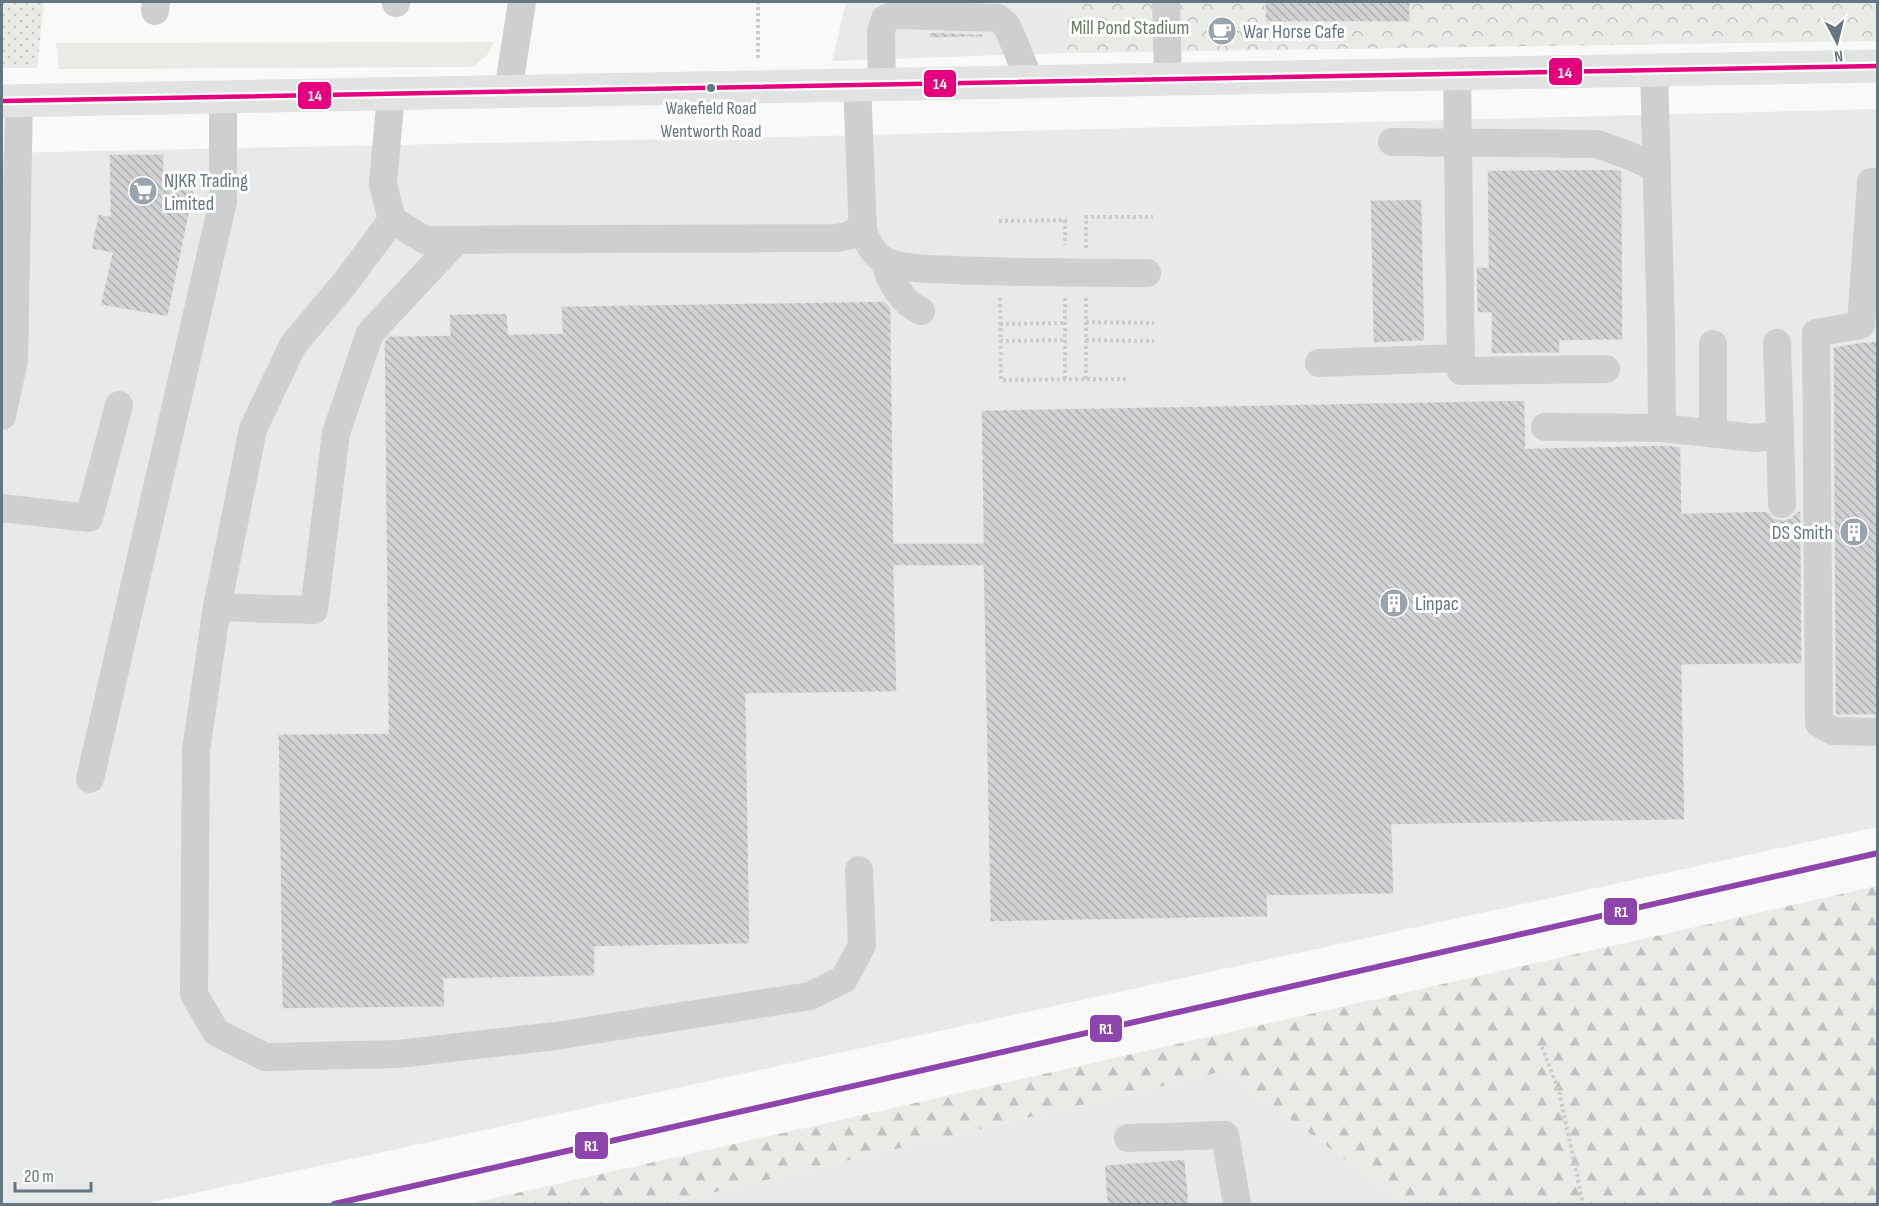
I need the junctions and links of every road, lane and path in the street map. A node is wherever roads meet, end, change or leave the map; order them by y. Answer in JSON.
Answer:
{"nodes":[{"id":1,"x":522,"y":2,"type":"edge"},
{"id":2,"x":758,"y":2,"type":"edge"},
{"id":3,"x":1166,"y":2,"type":"edge"},
{"id":4,"x":1878,"y":66,"type":"edge"},
{"id":5,"x":1654,"y":69,"type":"junction"},
{"id":6,"x":1457,"y":72,"type":"junction"},
{"id":7,"x":1168,"y":78,"type":"junction"},
{"id":8,"x":1030,"y":81,"type":"junction"},
{"id":9,"x":869,"y":84,"type":"junction"},
{"id":10,"x":758,"y":87,"type":"junction"},
{"id":11,"x":508,"y":92,"type":"junction"},
{"id":12,"x":391,"y":94,"type":"junction"},
{"id":13,"x":223,"y":97,"type":"junction"},
{"id":14,"x":10,"y":100,"type":"edge"},
{"id":15,"x":1392,"y":142,"type":"dead end"},
{"id":16,"x":1458,"y":142,"type":"junction"},
{"id":17,"x":1657,"y":169,"type":"junction"},
{"id":18,"x":1878,"y":182,"type":"edge"},
{"id":19,"x":392,"y":220,"type":"junction"},
{"id":20,"x":999,"y":221,"type":"dead end"},
{"id":21,"x":862,"y":228,"type":"junction"},
{"id":22,"x":457,"y":240,"type":"junction"},
{"id":23,"x":885,"y":261,"type":"junction"},
{"id":24,"x":999,"y":272,"type":"junction"},
{"id":25,"x":1065,"y":272,"type":"junction"},
{"id":26,"x":1147,"y":273,"type":"dead end"},
{"id":27,"x":921,"y":311,"type":"dead end"},
{"id":28,"x":1086,"y":322,"type":"dead end"},
{"id":29,"x":1065,"y":323,"type":"junction"},
{"id":30,"x":1154,"y":323,"type":"dead end"},
{"id":31,"x":1000,"y":324,"type":"junction"},
{"id":32,"x":1065,"y":340,"type":"junction"},
{"id":33,"x":1086,"y":340,"type":"dead end"},
{"id":34,"x":1000,"y":341,"type":"junction"},
{"id":35,"x":1154,"y":341,"type":"dead end"},
{"id":36,"x":1777,"y":343,"type":"dead end"},
{"id":37,"x":1713,"y":344,"type":"dead end"},
{"id":38,"x":1461,"y":358,"type":"junction"},
{"id":39,"x":1319,"y":363,"type":"dead end"},
{"id":40,"x":1606,"y":369,"type":"dead end"},
{"id":41,"x":1065,"y":379,"type":"junction"},
{"id":42,"x":1129,"y":379,"type":"dead end"},
{"id":43,"x":118,"y":405,"type":"dead end"},
{"id":44,"x":2,"y":416,"type":"edge"},
{"id":45,"x":1545,"y":427,"type":"dead end"},
{"id":46,"x":1662,"y":428,"type":"junction"},
{"id":47,"x":1713,"y":434,"type":"junction"},
{"id":48,"x":1780,"y":435,"type":"junction"},
{"id":49,"x":1782,"y":504,"type":"dead end"},
{"id":50,"x":2,"y":508,"type":"edge"},
{"id":51,"x":217,"y":607,"type":"junction"},
{"id":52,"x":1878,"y":732,"type":"edge"},
{"id":53,"x":90,"y":779,"type":"dead end"},
{"id":54,"x":859,"y":870,"type":"dead end"},
{"id":55,"x":1542,"y":1047,"type":"dead end"},
{"id":56,"x":1128,"y":1138,"type":"dead end"},
{"id":57,"x":1237,"y":1204,"type":"edge"},
{"id":58,"x":1583,"y":1204,"type":"edge"}],
"edges":[{"from":1,"to":11,"type":"street"},
{"from":2,"to":10,"type":"path"},
{"from":3,"to":7,"type":"street"},
{"from":4,"to":5,"type":"main road"},
{"from":5,"to":6,"type":"main road"},
{"from":5,"to":17,"type":"street"},
{"from":6,"to":7,"type":"main road"},
{"from":6,"to":16,"type":"street"},
{"from":7,"to":8,"type":"main road"},
{"from":8,"to":9,"type":"main road"},
{"from":8,"to":9,"type":"street"},
{"from":9,"to":10,"type":"main road"},
{"from":9,"to":21,"type":"street"},
{"from":10,"to":11,"type":"main road"},
{"from":11,"to":12,"type":"main road"},
{"from":12,"to":13,"type":"main road"},
{"from":12,"to":19,"type":"street"},
{"from":13,"to":14,"type":"main road"},
{"from":13,"to":53,"type":"street"},
{"from":14,"to":44,"type":"street"},
{"from":15,"to":16,"type":"street"},
{"from":16,"to":17,"type":"street"},
{"from":16,"to":38,"type":"street"},
{"from":17,"to":46,"type":"street"},
{"from":18,"to":52,"type":"street"},
{"from":19,"to":22,"type":"street"},
{"from":19,"to":51,"type":"street"},
{"from":20,"to":25,"type":"path"},
{"from":21,"to":22,"type":"street"},
{"from":21,"to":23,"type":"street"},
{"from":22,"to":51,"type":"street"},
{"from":23,"to":24,"type":"street"},
{"from":23,"to":27,"type":"street"},
{"from":24,"to":25,"type":"street"},
{"from":24,"to":31,"type":"path"},
{"from":25,"to":26,"type":"street"},
{"from":25,"to":29,"type":"path"},
{"from":28,"to":30,"type":"path"},
{"from":29,"to":31,"type":"path"},
{"from":29,"to":32,"type":"path"},
{"from":31,"to":34,"type":"path"},
{"from":32,"to":34,"type":"path"},
{"from":32,"to":41,"type":"path"},
{"from":33,"to":35,"type":"path"},
{"from":34,"to":41,"type":"path"},
{"from":36,"to":48,"type":"street"},
{"from":37,"to":47,"type":"street"},
{"from":38,"to":39,"type":"street"},
{"from":38,"to":40,"type":"street"},
{"from":41,"to":42,"type":"path"},
{"from":43,"to":50,"type":"street"},
{"from":45,"to":46,"type":"street"},
{"from":46,"to":47,"type":"street"},
{"from":47,"to":48,"type":"street"},
{"from":48,"to":49,"type":"street"},
{"from":51,"to":54,"type":"street"},
{"from":55,"to":58,"type":"path"},
{"from":56,"to":57,"type":"street"}]}
